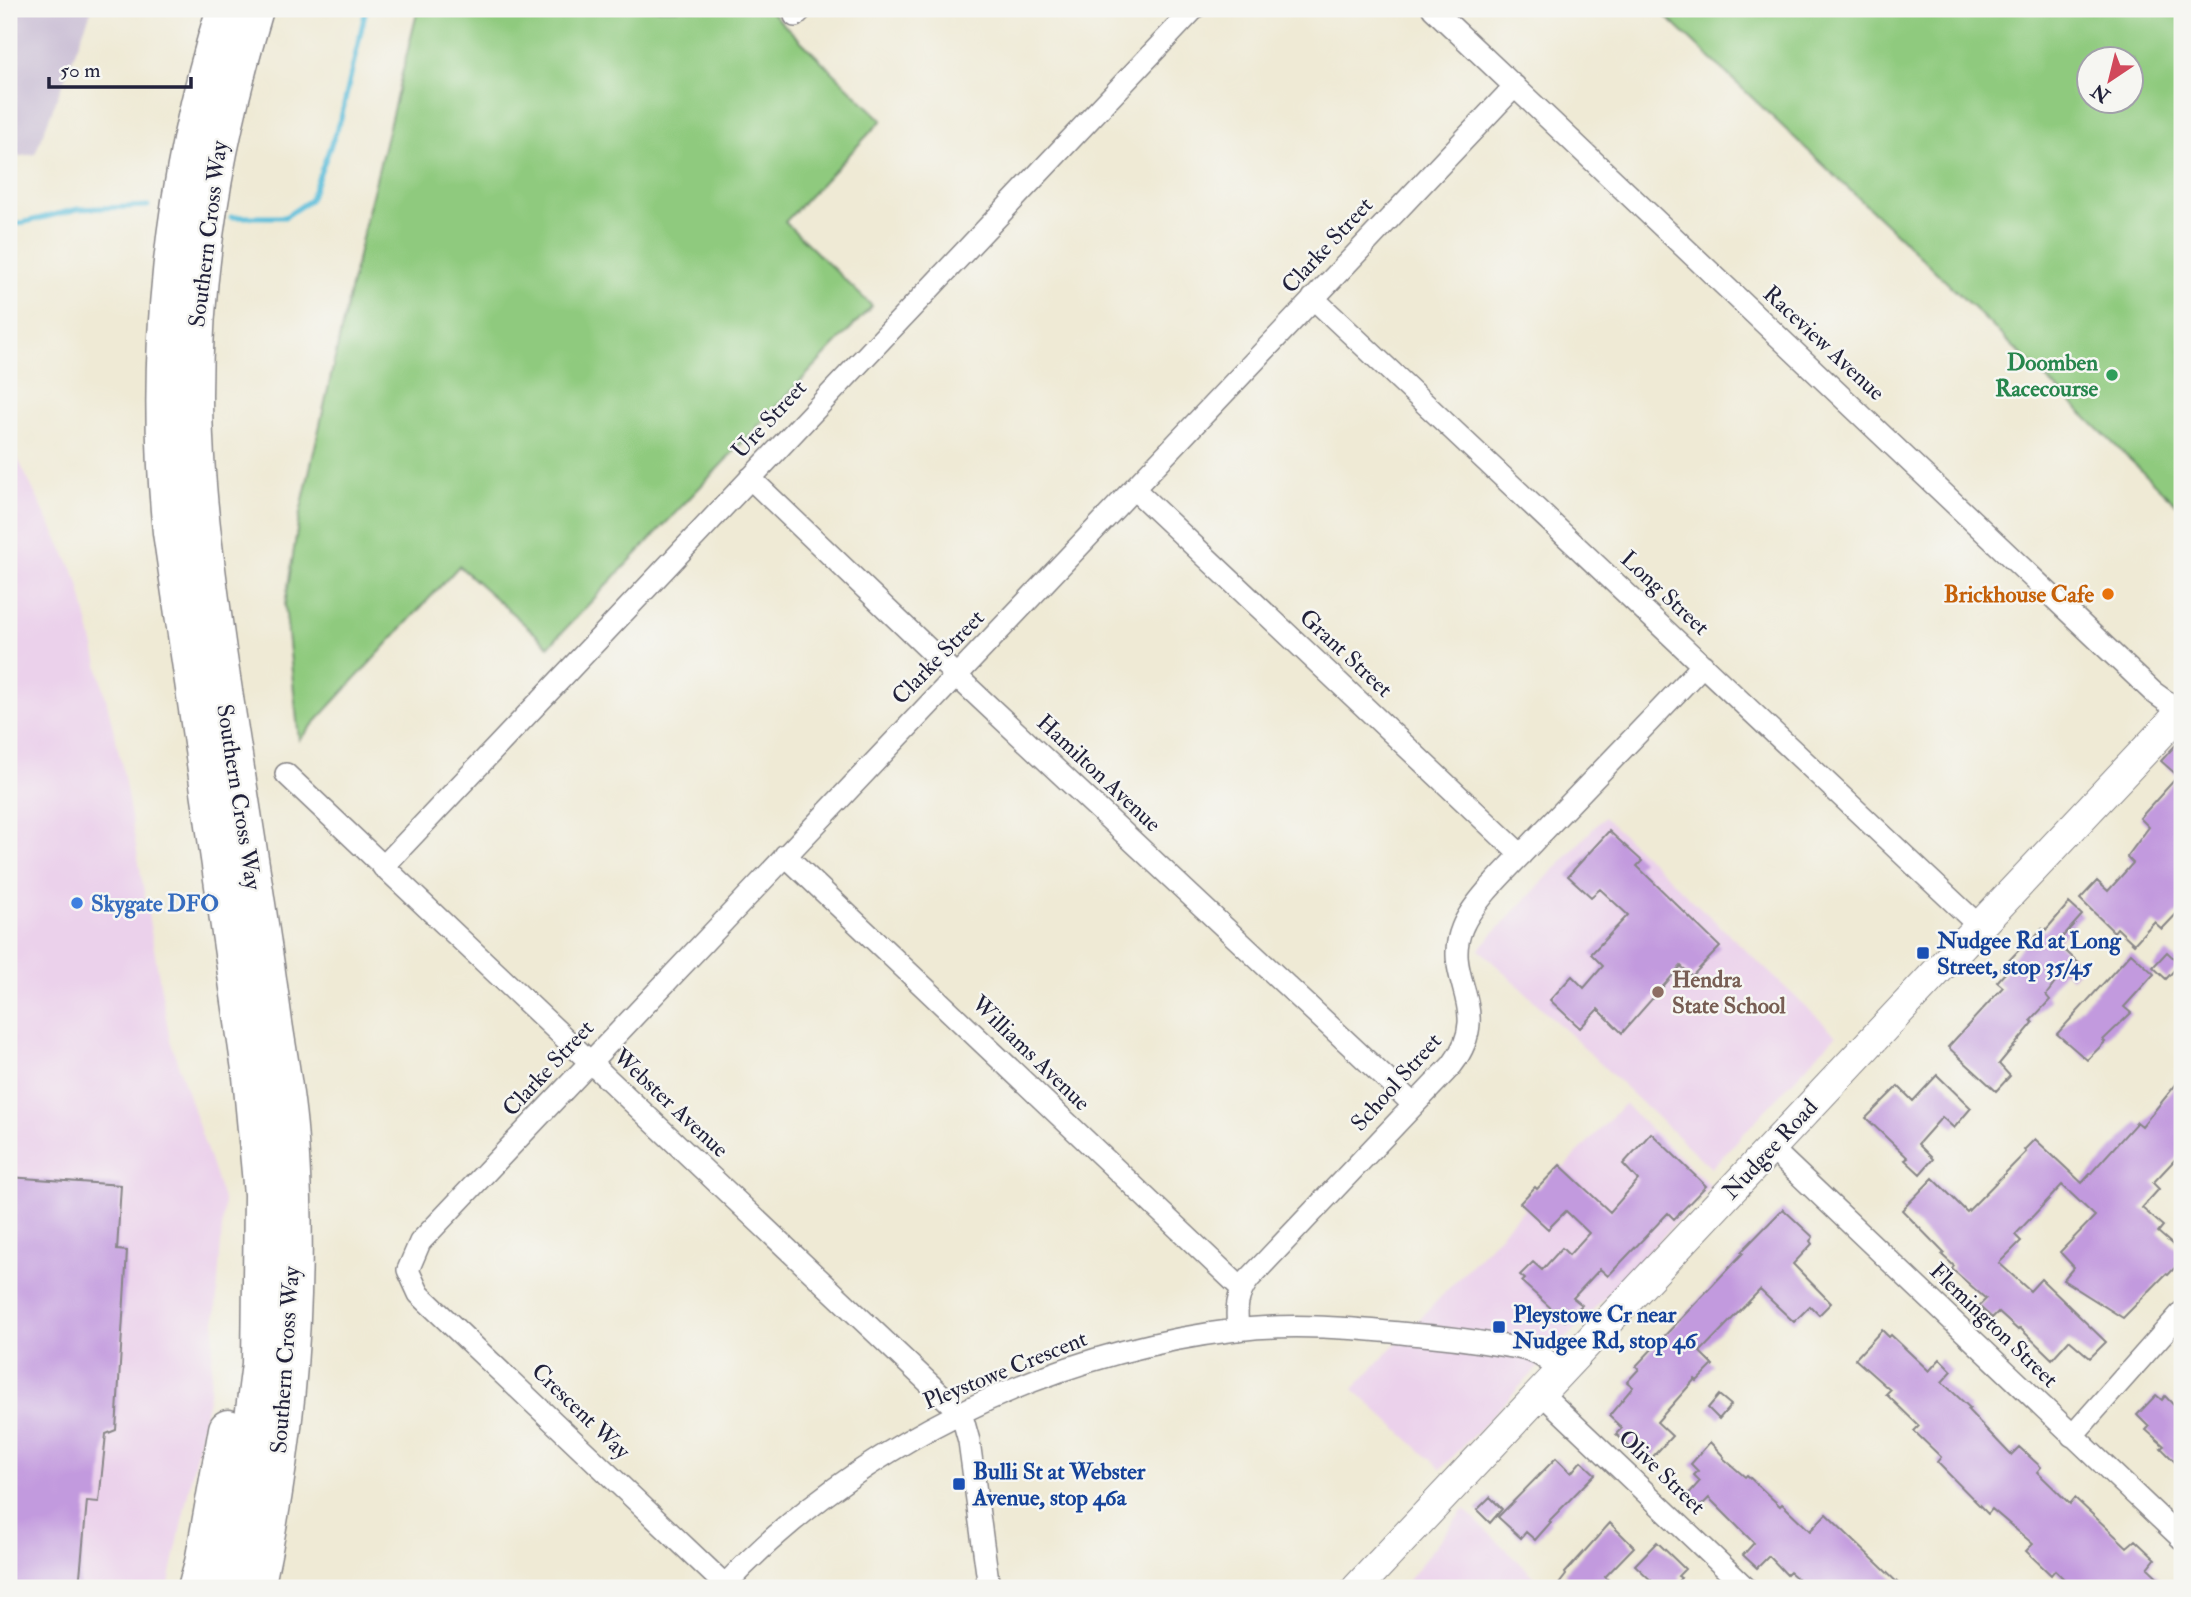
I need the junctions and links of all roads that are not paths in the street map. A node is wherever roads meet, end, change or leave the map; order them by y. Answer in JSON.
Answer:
{"nodes":[{"id":1,"x":226,"y":9,"type":"edge"},
{"id":2,"x":254,"y":9,"type":"edge"},
{"id":3,"x":1194,"y":9,"type":"edge"},
{"id":4,"x":1433,"y":9,"type":"edge"},
{"id":5,"x":1515,"y":86,"type":"junction"},
{"id":6,"x":1313,"y":298,"type":"junction"},
{"id":7,"x":750,"y":478,"type":"junction"},
{"id":8,"x":1134,"y":489,"type":"junction"},
{"id":9,"x":1703,"y":665,"type":"junction"},
{"id":10,"x":957,"y":675,"type":"junction"},
{"id":11,"x":2182,"y":711,"type":"edge"},
{"id":12,"x":286,"y":774,"type":"dead end"},
{"id":13,"x":785,"y":855,"type":"junction"},
{"id":14,"x":1521,"y":855,"type":"junction"},
{"id":15,"x":383,"y":867,"type":"junction"},
{"id":16,"x":1979,"y":926,"type":"junction"},
{"id":17,"x":590,"y":1062,"type":"junction"},
{"id":18,"x":252,"y":1076,"type":"junction"},
{"id":19,"x":1414,"y":1105,"type":"junction"},
{"id":20,"x":1771,"y":1148,"type":"junction"},
{"id":21,"x":408,"y":1270,"type":"joint"},
{"id":22,"x":1241,"y":1289,"type":"junction"},
{"id":23,"x":2182,"y":1311,"type":"edge"},
{"id":24,"x":1238,"y":1330,"type":"junction"},
{"id":25,"x":1551,"y":1382,"type":"junction"},
{"id":26,"x":958,"y":1414,"type":"junction"},
{"id":27,"x":2072,"y":1436,"type":"junction"},
{"id":28,"x":2182,"y":1539,"type":"edge"},
{"id":29,"x":1739,"y":1586,"type":"edge"},
{"id":30,"x":723,"y":1587,"type":"edge"},
{"id":31,"x":197,"y":1588,"type":"edge"},
{"id":32,"x":226,"y":1588,"type":"edge"},
{"id":33,"x":255,"y":1588,"type":"edge"},
{"id":34,"x":989,"y":1588,"type":"edge"},
{"id":35,"x":1357,"y":1588,"type":"edge"}],
"edges":[{"from":1,"to":18,"type":"highway","name":"Southern Cross Way"},
{"from":2,"to":33,"type":"highway","name":"Southern Cross Way"},
{"from":3,"to":7,"type":"street","name":"Ure Street"},
{"from":4,"to":5,"type":"street","name":"Raceview Avenue"},
{"from":5,"to":6,"type":"street","name":"Clarke Street"},
{"from":5,"to":11,"type":"street","name":"Raceview Avenue"},
{"from":6,"to":8,"type":"street","name":"Clarke Street"},
{"from":6,"to":9,"type":"street","name":"Long Street"},
{"from":7,"to":10,"type":"street","name":"Hamilton Avenue"},
{"from":7,"to":15,"type":"street","name":"Ure Street"},
{"from":8,"to":10,"type":"street","name":"Clarke Street"},
{"from":8,"to":14,"type":"street","name":"Grant Street"},
{"from":9,"to":14,"type":"street","name":"School Street"},
{"from":9,"to":16,"type":"street","name":"Long Street"},
{"from":10,"to":13,"type":"street","name":"Clarke Street"},
{"from":10,"to":19,"type":"street","name":"Hamilton Avenue"},
{"from":11,"to":16,"type":"main road","name":"Nudgee Road"},
{"from":12,"to":15,"type":"street","name":"Webster Avenue"},
{"from":13,"to":17,"type":"street","name":"Clarke Street"},
{"from":13,"to":22,"type":"street","name":"Williams Avenue"},
{"from":14,"to":19,"type":"street","name":"School Street"},
{"from":15,"to":17,"type":"street","name":"Webster Avenue"},
{"from":16,"to":20,"type":"main road","name":"Nudgee Road"},
{"from":17,"to":21,"type":"street","name":"Clarke Street"},
{"from":17,"to":26,"type":"street","name":"Webster Avenue"},
{"from":18,"to":31,"type":"highway"},
{"from":18,"to":32,"type":"highway","name":"Southern Cross Way"},
{"from":19,"to":22,"type":"street","name":"School Street"},
{"from":20,"to":25,"type":"main road","name":"Nudgee Road"},
{"from":20,"to":27,"type":"street","name":"Flemington Street"},
{"from":21,"to":30,"type":"street","name":"Crescent Way"},
{"from":22,"to":24,"type":"street"},
{"from":23,"to":27,"type":"street"},
{"from":24,"to":25,"type":"street","name":"Pleystowe Crescent"},
{"from":24,"to":26,"type":"street","name":"Pleystowe Crescent"},
{"from":25,"to":29,"type":"street","name":"Olive Street"},
{"from":25,"to":35,"type":"main road","name":"Nudgee Road"},
{"from":26,"to":30,"type":"street","name":"Pleystowe Crescent"},
{"from":26,"to":34,"type":"street"},
{"from":27,"to":28,"type":"street","name":"Flemington Street"}]}
